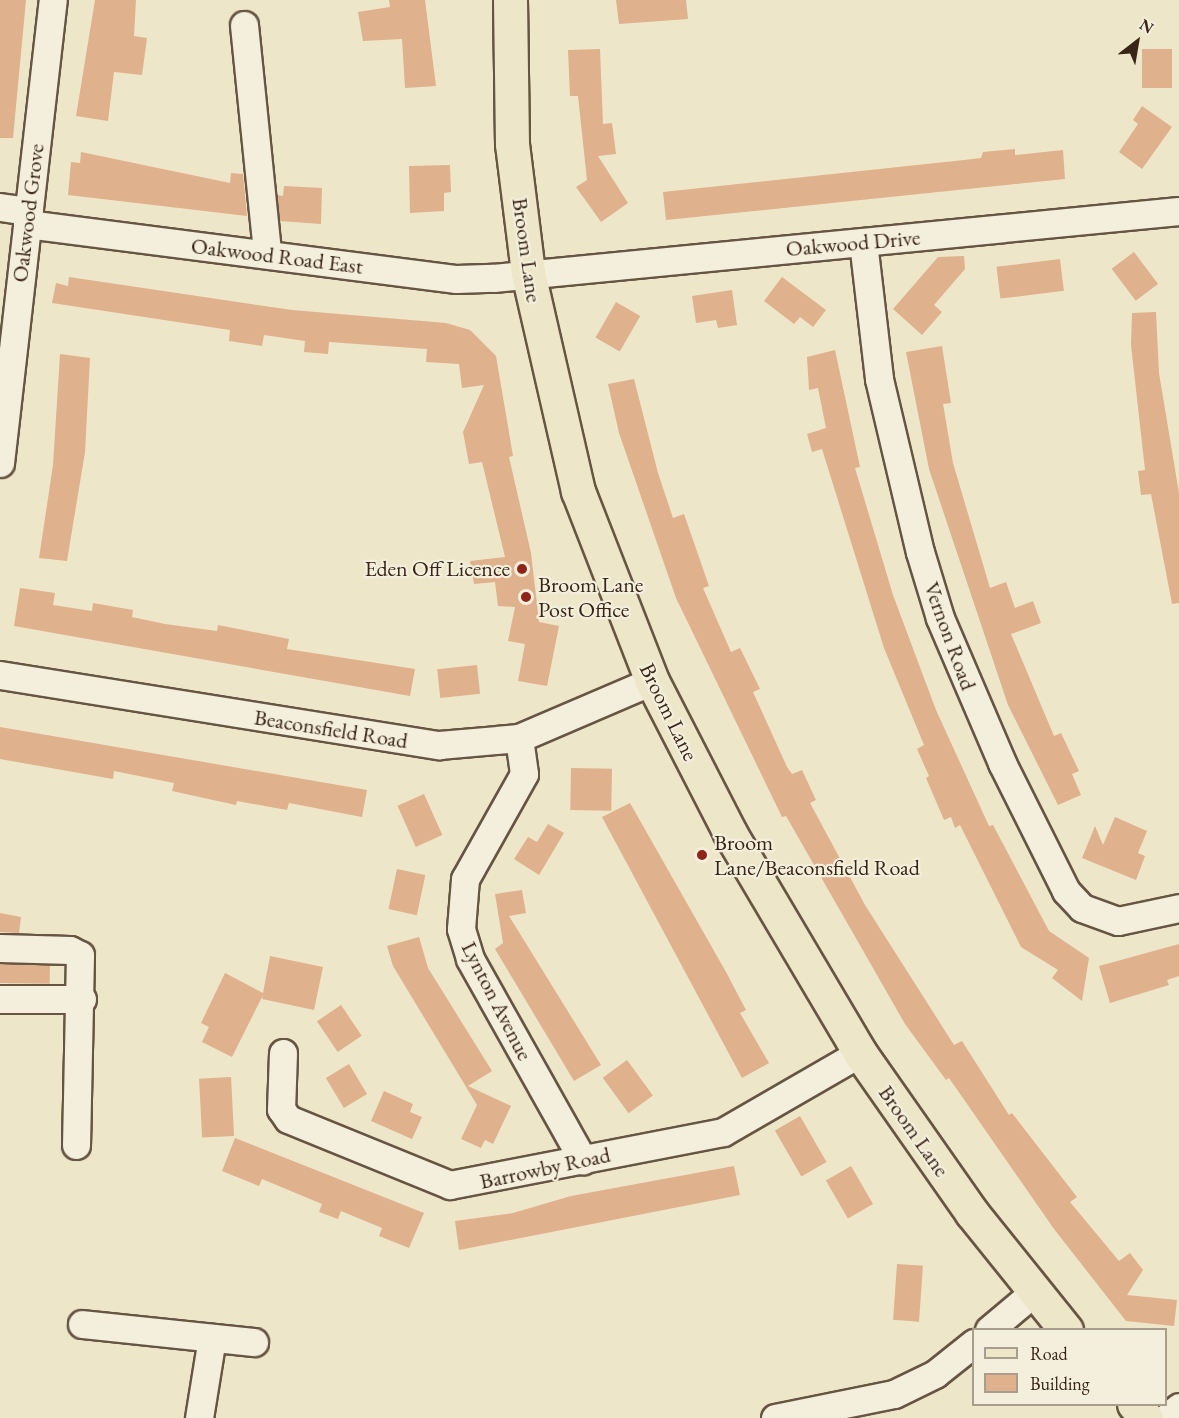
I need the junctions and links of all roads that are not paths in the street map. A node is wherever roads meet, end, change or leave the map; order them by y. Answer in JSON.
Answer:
{"nodes":[{"id":1,"x":52,"y":0,"type":"edge"},
{"id":2,"x":510,"y":0,"type":"edge"},
{"id":3,"x":244,"y":25,"type":"dead end"},
{"id":4,"x":0,"y":207,"type":"edge"},
{"id":5,"x":1179,"y":211,"type":"edge"},
{"id":6,"x":28,"y":217,"type":"junction"},
{"id":7,"x":863,"y":242,"type":"junction"},
{"id":8,"x":267,"y":253,"type":"junction"},
{"id":9,"x":528,"y":273,"type":"junction"},
{"id":10,"x":0,"y":463,"type":"edge"},
{"id":11,"x":0,"y":675,"type":"edge"},
{"id":12,"x":652,"y":681,"type":"junction"},
{"id":13,"x":519,"y":738,"type":"junction"},
{"id":14,"x":1179,"y":908,"type":"edge"},
{"id":15,"x":0,"y":948,"type":"edge"},
{"id":16,"x":0,"y":999,"type":"edge"},
{"id":17,"x":82,"y":999,"type":"junction"},
{"id":18,"x":283,"y":1053,"type":"dead end"},
{"id":19,"x":860,"y":1053,"type":"junction"},
{"id":20,"x":76,"y":1145,"type":"dead end"},
{"id":21,"x":583,"y":1160,"type":"junction"},
{"id":22,"x":1033,"y":1293,"type":"junction"},
{"id":23,"x":82,"y":1324,"type":"dead end"},
{"id":24,"x":990,"y":1328,"type":"edge"},
{"id":25,"x":1065,"y":1328,"type":"edge"},
{"id":26,"x":212,"y":1338,"type":"junction"},
{"id":27,"x":254,"y":1342,"type":"dead end"},
{"id":28,"x":972,"y":1345,"type":"edge"},
{"id":29,"x":1136,"y":1406,"type":"edge"},
{"id":30,"x":1179,"y":1407,"type":"edge"},
{"id":31,"x":200,"y":1418,"type":"edge"},
{"id":32,"x":775,"y":1418,"type":"edge"},
{"id":33,"x":1146,"y":1418,"type":"edge"},
{"id":34,"x":1166,"y":1418,"type":"edge"}],
"edges":[{"from":1,"to":6,"type":"street","name":"Oakwood Grove"},
{"from":2,"to":9,"type":"main road","name":"Broom Lane"},
{"from":3,"to":8,"type":"street"},
{"from":4,"to":6,"type":"street","name":"Oakwood Road East"},
{"from":5,"to":7,"type":"street","name":"Oakwood Drive"},
{"from":6,"to":8,"type":"street","name":"Oakwood Road East"},
{"from":6,"to":10,"type":"street","name":"Oakwood Grove"},
{"from":7,"to":9,"type":"street","name":"Oakwood Drive"},
{"from":7,"to":14,"type":"street","name":"Vernon Road"},
{"from":8,"to":9,"type":"street","name":"Oakwood Road East"},
{"from":9,"to":12,"type":"main road","name":"Broom Lane"},
{"from":11,"to":13,"type":"street","name":"Beaconsfield Road"},
{"from":12,"to":13,"type":"street","name":"Beaconsfield Road"},
{"from":12,"to":19,"type":"main road","name":"Broom Lane"},
{"from":13,"to":21,"type":"street","name":"Lynton Avenue"},
{"from":15,"to":17,"type":"street"},
{"from":16,"to":17,"type":"street"},
{"from":17,"to":20,"type":"street"},
{"from":18,"to":21,"type":"street","name":"Barrowby Road"},
{"from":19,"to":21,"type":"street","name":"Barrowby Road"},
{"from":19,"to":22,"type":"main road","name":"Broom Lane"},
{"from":22,"to":24,"type":"street"},
{"from":22,"to":25,"type":"main road","name":"Broom Lane"},
{"from":23,"to":26,"type":"street"},
{"from":26,"to":27,"type":"street"},
{"from":26,"to":31,"type":"street"},
{"from":28,"to":32,"type":"street"},
{"from":29,"to":33,"type":"main road"},
{"from":30,"to":34,"type":"street"}]}
